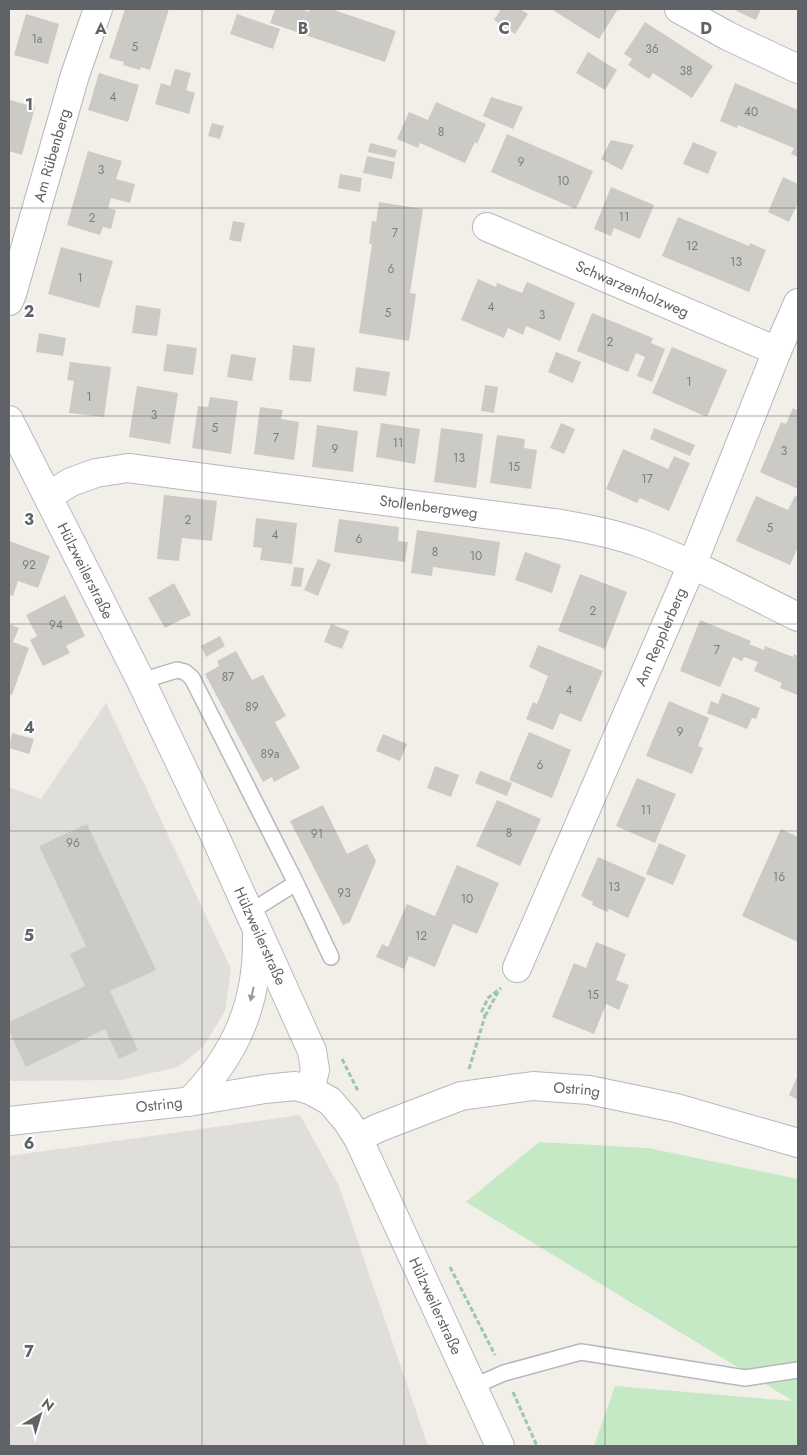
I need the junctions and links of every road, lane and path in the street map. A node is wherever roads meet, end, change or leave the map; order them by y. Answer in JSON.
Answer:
{"nodes":[{"id":1,"x":98,"y":9,"type":"edge"},
{"id":2,"x":679,"y":9,"type":"edge"},
{"id":3,"x":798,"y":69,"type":"edge"},
{"id":4,"x":487,"y":227,"type":"dead end"},
{"id":5,"x":9,"y":301,"type":"edge"},
{"id":6,"x":798,"y":303,"type":"edge"},
{"id":7,"x":777,"y":351,"type":"junction"},
{"id":8,"x":9,"y":420,"type":"edge"},
{"id":9,"x":48,"y":496,"type":"junction"},
{"id":10,"x":692,"y":565,"type":"junction"},
{"id":11,"x":798,"y":617,"type":"edge"},
{"id":12,"x":141,"y":682,"type":"junction"},
{"id":13,"x":296,"y":883,"type":"junction"},
{"id":14,"x":253,"y":919,"type":"junction"},
{"id":15,"x":331,"y":956,"type":"dead end"},
{"id":16,"x":517,"y":968,"type":"joint"},
{"id":17,"x":310,"y":1090,"type":"junction"},
{"id":18,"x":461,"y":1096,"type":"junction"},
{"id":19,"x":188,"y":1102,"type":"junction"},
{"id":20,"x":9,"y":1121,"type":"edge"},
{"id":21,"x":358,"y":1138,"type":"junction"},
{"id":22,"x":798,"y":1144,"type":"edge"},
{"id":23,"x":798,"y":1370,"type":"edge"},
{"id":24,"x":472,"y":1387,"type":"junction"},
{"id":25,"x":500,"y":1446,"type":"edge"}],
"edges":[{"from":1,"to":5,"type":"street","name":"Am Rübenberg"},
{"from":2,"to":3,"type":"street"},
{"from":4,"to":7,"type":"street","name":"Schwarzenholzweg"},
{"from":6,"to":7,"type":"street","name":"Am Repplerberg"},
{"from":7,"to":10,"type":"street","name":"Am Repplerberg"},
{"from":8,"to":9,"type":"street","name":"Hülzweilerstraße"},
{"from":9,"to":10,"type":"street","name":"Stollenbergweg"},
{"from":9,"to":12,"type":"street","name":"Hülzweilerstraße"},
{"from":10,"to":11,"type":"street","name":"Stollenbergweg"},
{"from":10,"to":16,"type":"street","name":"Am Repplerberg"},
{"from":12,"to":13,"type":"lane"},
{"from":12,"to":14,"type":"street","name":"Hülzweilerstraße"},
{"from":13,"to":14,"type":"lane"},
{"from":13,"to":15,"type":"lane"},
{"from":14,"to":17,"type":"street","name":"Hülzweilerstraße"},
{"from":14,"to":19,"type":"street","one_way":true},
{"from":16,"to":18,"type":"path"},
{"from":17,"to":19,"type":"street","name":"Ostring"},
{"from":17,"to":21,"type":"street","name":"Hülzweilerstraße"},
{"from":18,"to":21,"type":"street","name":"Ostring"},
{"from":18,"to":22,"type":"street","name":"Ostring"},
{"from":19,"to":20,"type":"street","name":"Ostring"},
{"from":21,"to":24,"type":"street","name":"Hülzweilerstraße"},
{"from":23,"to":24,"type":"lane"},
{"from":24,"to":25,"type":"street","name":"Hülzweilerstraße"}]}
